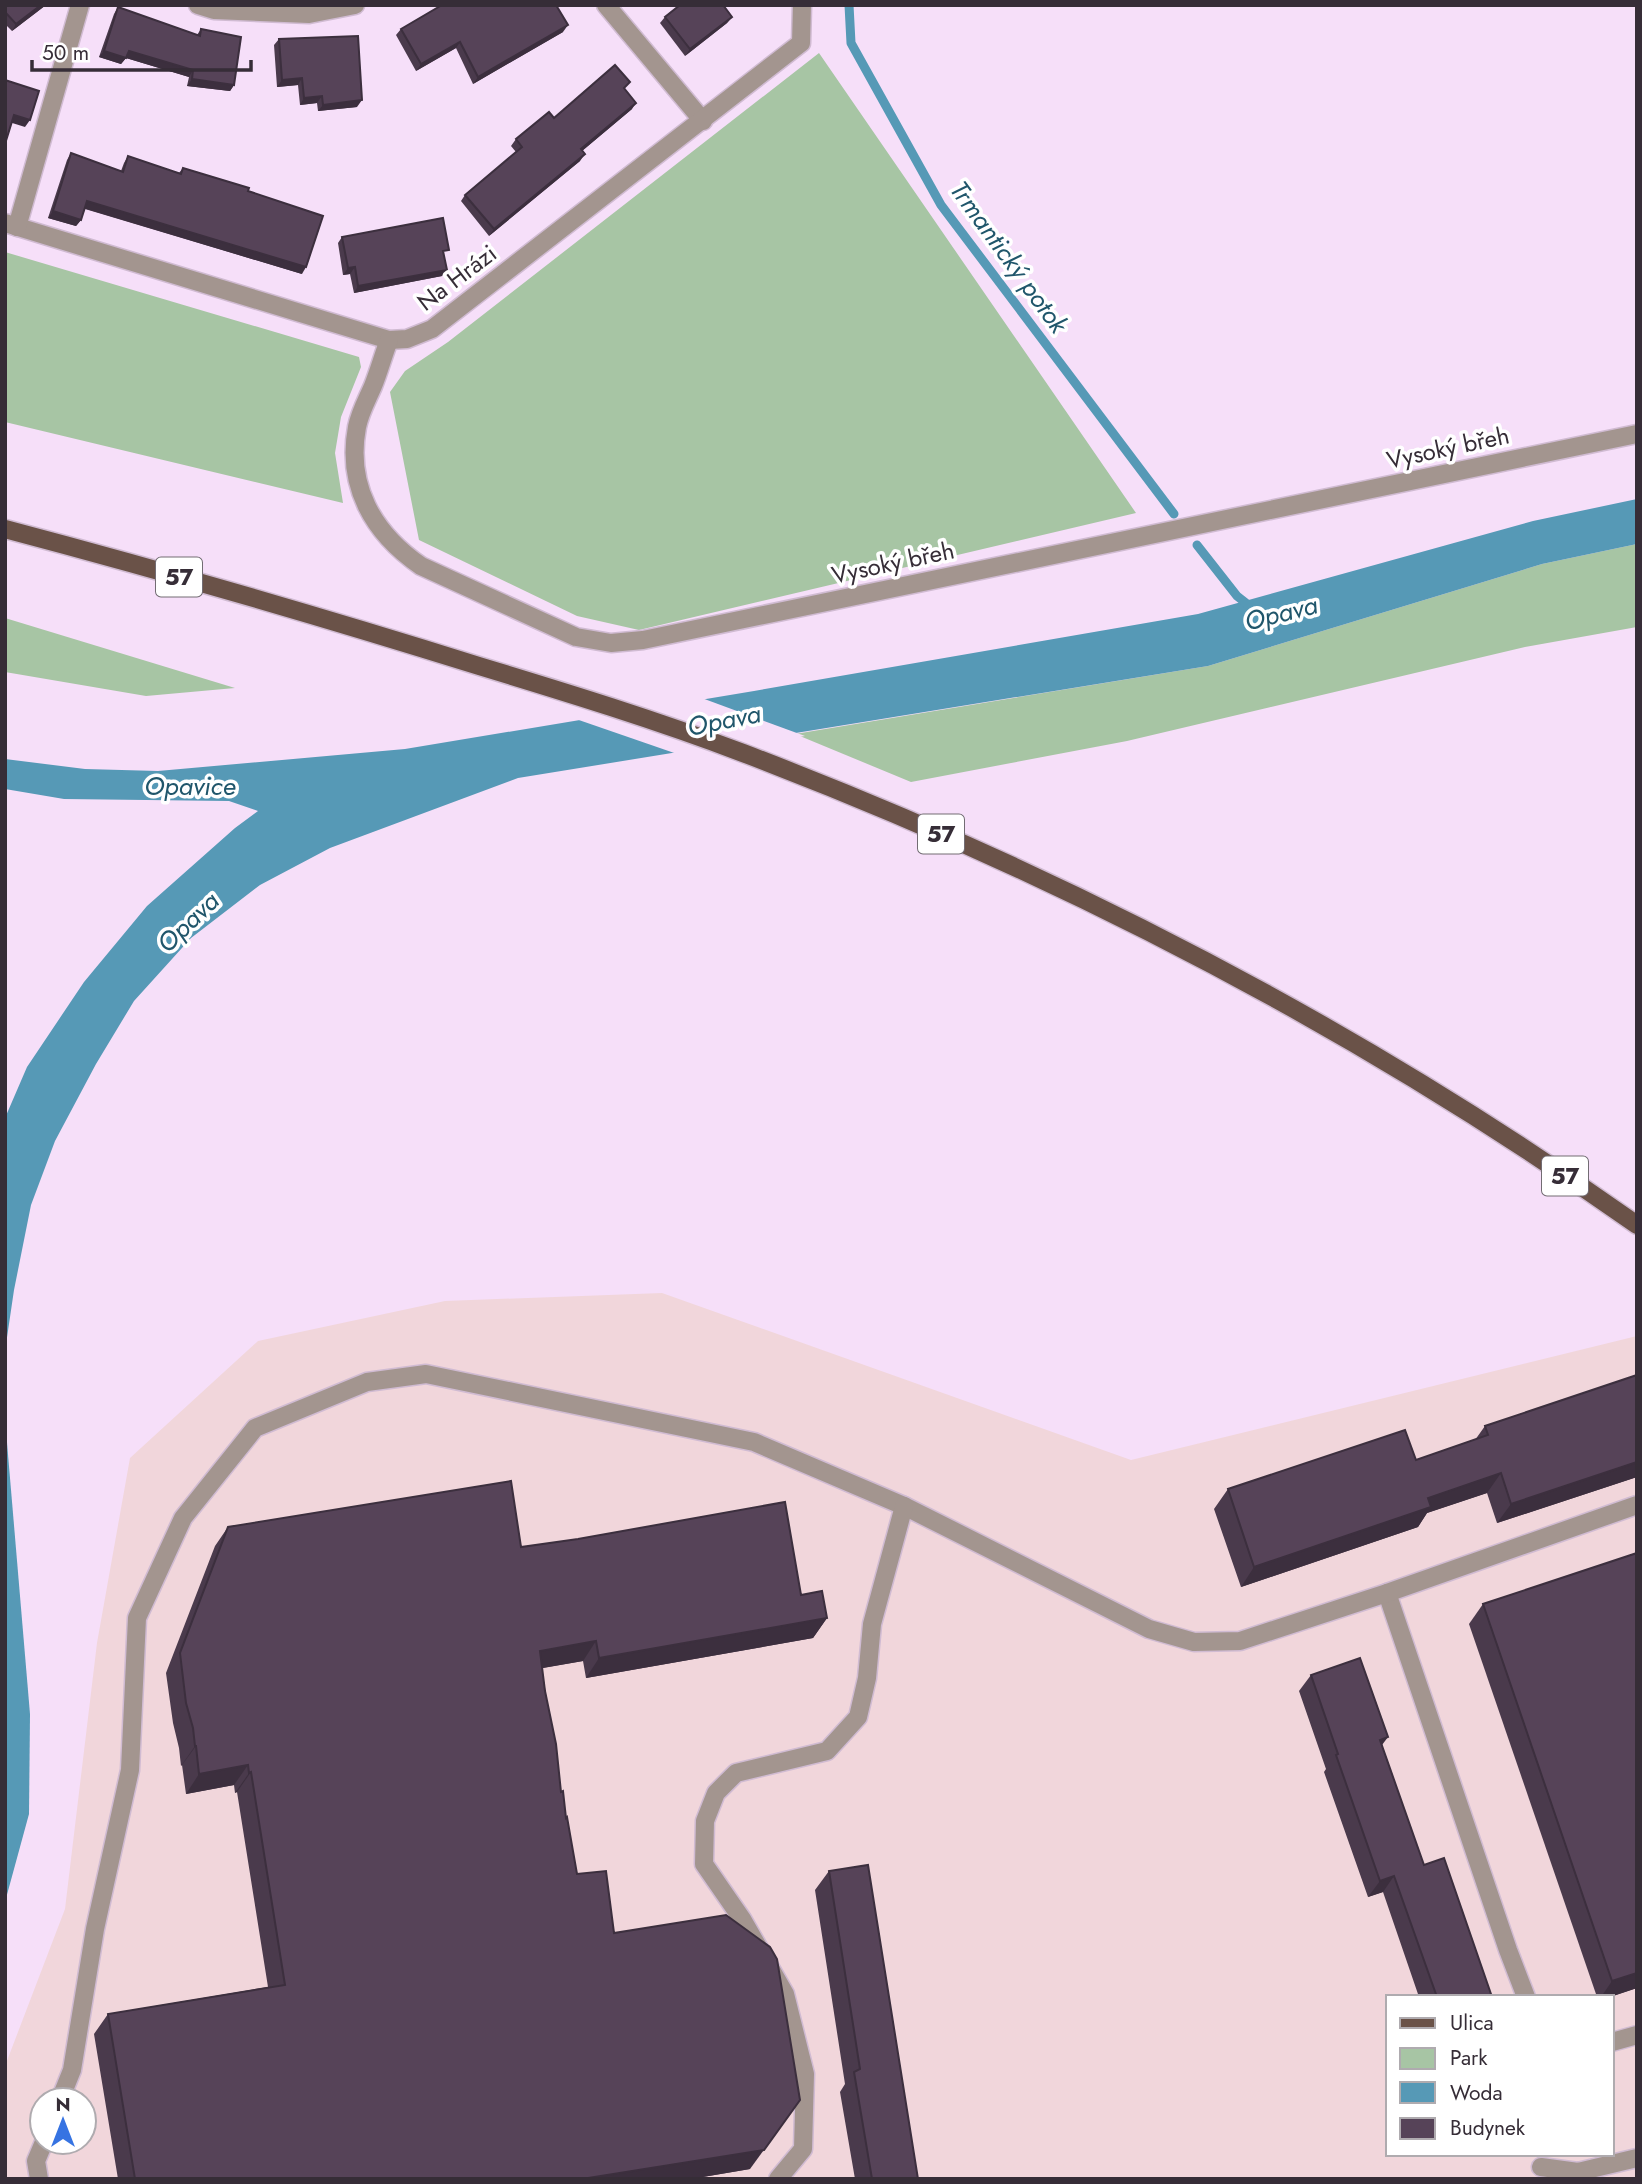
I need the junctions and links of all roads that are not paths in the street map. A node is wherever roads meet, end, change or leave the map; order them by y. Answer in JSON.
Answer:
{"nodes":[{"id":1,"x":80,"y":5,"type":"edge"},
{"id":2,"x":198,"y":5,"type":"edge"},
{"id":3,"x":355,"y":5,"type":"edge"},
{"id":4,"x":606,"y":5,"type":"edge"},
{"id":5,"x":802,"y":5,"type":"edge"},
{"id":6,"x":702,"y":121,"type":"junction"},
{"id":7,"x":11,"y":225,"type":"edge"},
{"id":8,"x":389,"y":340,"type":"junction"},
{"id":9,"x":1637,"y":434,"type":"edge"},
{"id":10,"x":5,"y":529,"type":"edge"},
{"id":11,"x":1637,"y":1225,"type":"edge"},
{"id":12,"x":1637,"y":1505,"type":"edge"},
{"id":13,"x":904,"y":1506,"type":"junction"},
{"id":14,"x":1387,"y":1593,"type":"junction"},
{"id":15,"x":1525,"y":1995,"type":"edge"},
{"id":16,"x":1637,"y":2035,"type":"edge"},
{"id":17,"x":1614,"y":2041,"type":"edge"},
{"id":18,"x":66,"y":2086,"type":"edge"},
{"id":19,"x":38,"y":2156,"type":"edge"},
{"id":20,"x":1637,"y":2158,"type":"edge"},
{"id":21,"x":1542,"y":2167,"type":"edge"},
{"id":22,"x":39,"y":2179,"type":"edge"},
{"id":23,"x":778,"y":2179,"type":"edge"}],
"edges":[{"from":1,"to":7,"type":"street"},
{"from":2,"to":3,"type":"street"},
{"from":4,"to":6,"type":"street"},
{"from":5,"to":6,"type":"street","name":"Na Hrázi"},
{"from":6,"to":8,"type":"street","name":"Na Hrázi"},
{"from":7,"to":8,"type":"street","name":"Na Hrázi"},
{"from":8,"to":9,"type":"street","name":"Vysoký břeh"},
{"from":10,"to":11,"type":"main road","number":"57"},
{"from":12,"to":14,"type":"street"},
{"from":13,"to":14,"type":"street"},
{"from":13,"to":18,"type":"street"},
{"from":13,"to":23,"type":"street"},
{"from":14,"to":15,"type":"street"},
{"from":16,"to":17,"type":"street"},
{"from":19,"to":22,"type":"street"},
{"from":20,"to":21,"type":"street"}]}
